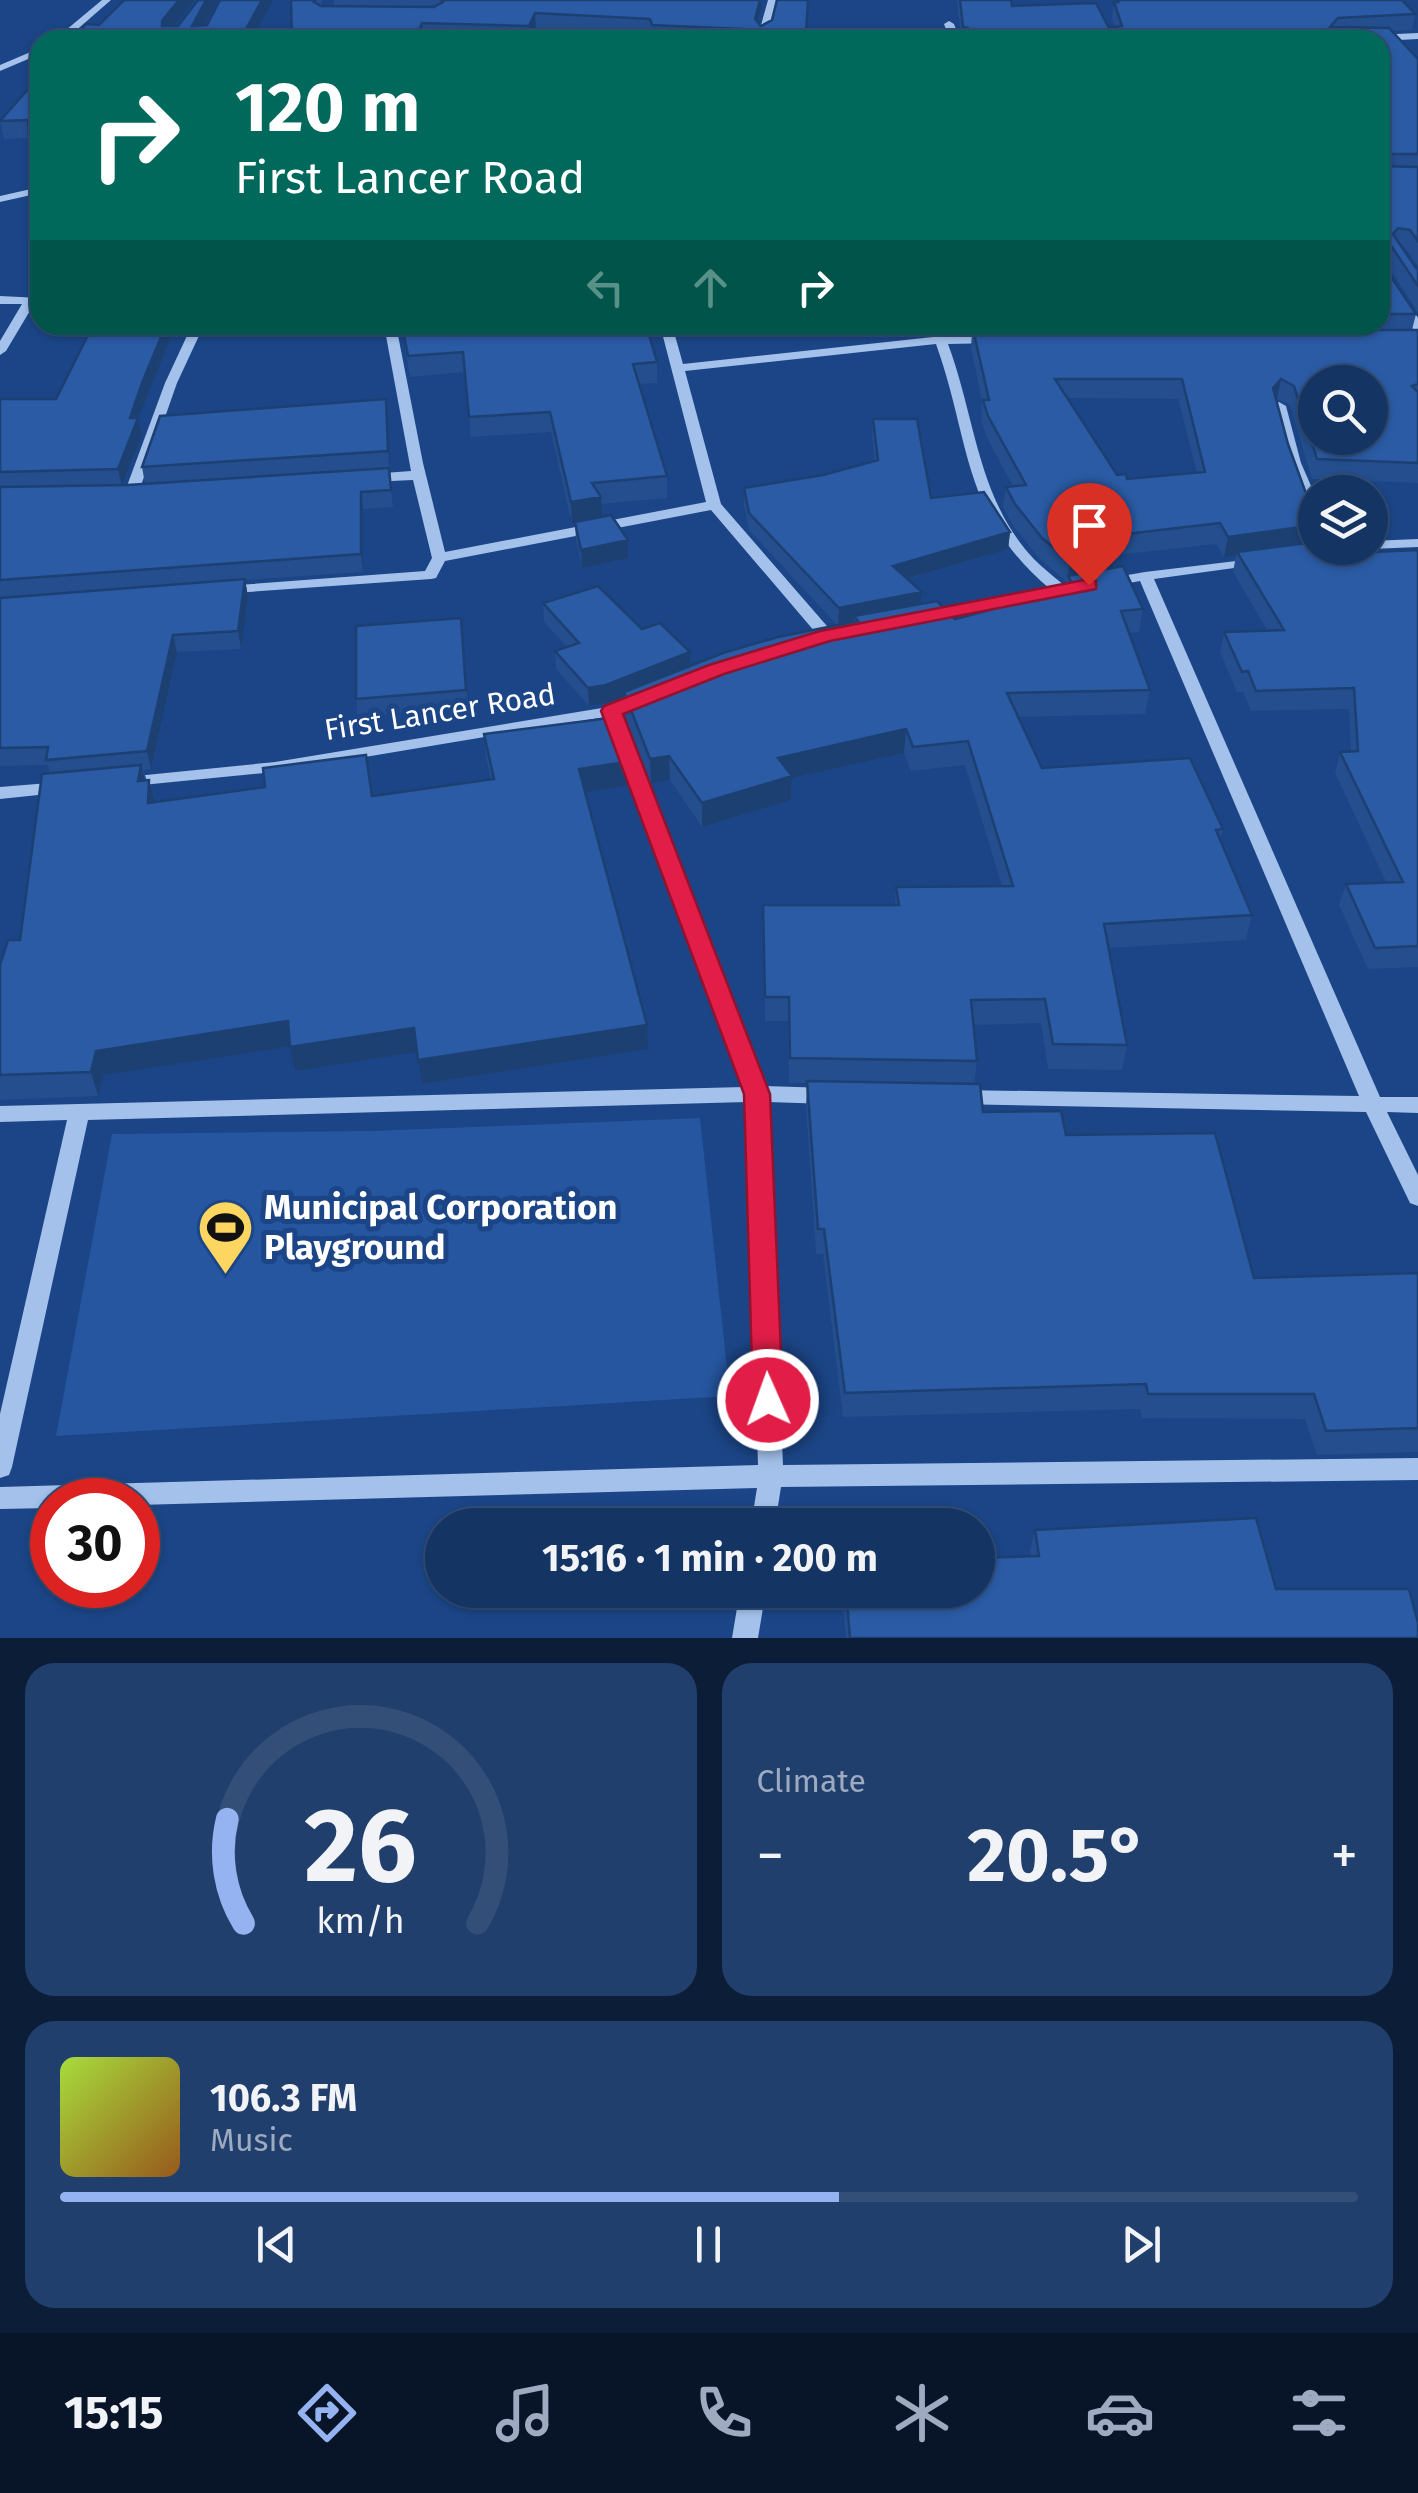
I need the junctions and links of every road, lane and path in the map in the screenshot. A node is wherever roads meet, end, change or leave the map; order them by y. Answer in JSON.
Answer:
{"nodes":[{"id":1,"x":107,"y":0,"type":"edge"},
{"id":2,"x":772,"y":0,"type":"edge"},
{"id":3,"x":949,"y":24,"type":"dead end"},
{"id":4,"x":71,"y":30,"type":"edge"},
{"id":5,"x":764,"y":30,"type":"edge"},
{"id":6,"x":951,"y":30,"type":"edge"},
{"id":7,"x":1403,"y":36,"type":"junction"},
{"id":8,"x":1418,"y":36,"type":"edge"},
{"id":9,"x":1390,"y":37,"type":"edge"},
{"id":10,"x":1410,"y":46,"type":"edge"},
{"id":11,"x":30,"y":55,"type":"edge"},
{"id":12,"x":0,"y":68,"type":"edge"},
{"id":13,"x":30,"y":192,"type":"edge"},
{"id":14,"x":0,"y":199,"type":"edge"},
{"id":15,"x":1390,"y":285,"type":"edge"},
{"id":16,"x":0,"y":300,"type":"edge"},
{"id":17,"x":30,"y":301,"type":"edge"},
{"id":18,"x":30,"y":308,"type":"edge"},
{"id":19,"x":1418,"y":328,"type":"edge"},
{"id":20,"x":193,"y":335,"type":"edge"},
{"id":21,"x":392,"y":335,"type":"edge"},
{"id":22,"x":669,"y":335,"type":"edge"},
{"id":23,"x":916,"y":335,"type":"edge"},
{"id":24,"x":939,"y":335,"type":"edge"},
{"id":25,"x":971,"y":335,"type":"edge"},
{"id":26,"x":1016,"y":339,"type":"edge"},
{"id":27,"x":0,"y":352,"type":"edge"},
{"id":28,"x":677,"y":368,"type":"junction"},
{"id":29,"x":1279,"y":406,"type":"edge"},
{"id":30,"x":418,"y":474,"type":"junction"},
{"id":31,"x":1299,"y":475,"type":"edge"},
{"id":32,"x":361,"y":478,"type":"edge"},
{"id":33,"x":150,"y":492,"type":"edge"},
{"id":34,"x":112,"y":494,"type":"edge"},
{"id":35,"x":131,"y":494,"type":"junction"},
{"id":36,"x":714,"y":505,"type":"junction"},
{"id":37,"x":1418,"y":543,"type":"edge"},
{"id":38,"x":1388,"y":544,"type":"edge"},
{"id":39,"x":1279,"y":557,"type":"edge"},
{"id":40,"x":439,"y":558,"type":"junction"},
{"id":41,"x":1145,"y":576,"type":"junction"},
{"id":42,"x":1061,"y":590,"type":"junction"},
{"id":43,"x":214,"y":592,"type":"edge"},
{"id":44,"x":905,"y":620,"type":"edge"},
{"id":45,"x":846,"y":632,"type":"edge"},
{"id":46,"x":827,"y":636,"type":"junction"},
{"id":47,"x":808,"y":641,"type":"edge"},
{"id":48,"x":664,"y":690,"type":"edge"},
{"id":49,"x":611,"y":711,"type":"junction"},
{"id":50,"x":108,"y":784,"type":"edge"},
{"id":51,"x":72,"y":787,"type":"edge"},
{"id":52,"x":0,"y":792,"type":"edge"},
{"id":53,"x":757,"y":1094,"type":"junction"},
{"id":54,"x":856,"y":1096,"type":"edge"},
{"id":55,"x":936,"y":1098,"type":"edge"},
{"id":56,"x":1418,"y":1105,"type":"edge"},
{"id":57,"x":1374,"y":1107,"type":"junction"},
{"id":58,"x":79,"y":1113,"type":"junction"},
{"id":59,"x":0,"y":1114,"type":"edge"},
{"id":60,"x":1418,"y":1197,"type":"edge"},
{"id":61,"x":0,"y":1467,"type":"edge"},
{"id":62,"x":1418,"y":1468,"type":"edge"},
{"id":63,"x":771,"y":1476,"type":"junction"},
{"id":64,"x":0,"y":1498,"type":"edge"},
{"id":65,"x":766,"y":1508,"type":"edge"},
{"id":66,"x":750,"y":1608,"type":"edge"},
{"id":67,"x":745,"y":1638,"type":"edge"}],
"edges":[{"from":1,"to":4,"type":"street"},
{"from":2,"to":5,"type":"street"},
{"from":3,"to":6,"type":"street"},
{"from":7,"to":8,"type":"street"},
{"from":7,"to":9,"type":"street"},
{"from":7,"to":10,"type":"street"},
{"from":11,"to":12,"type":"street"},
{"from":13,"to":14,"type":"street"},
{"from":15,"to":19,"type":"street"},
{"from":16,"to":17,"type":"street"},
{"from":18,"to":27,"type":"street"},
{"from":20,"to":35,"type":"street"},
{"from":21,"to":30,"type":"street"},
{"from":22,"to":28,"type":"street"},
{"from":23,"to":28,"type":"street"},
{"from":24,"to":42,"type":"street"},
{"from":25,"to":26,"type":"street"},
{"from":28,"to":36,"type":"street"},
{"from":29,"to":31,"type":"street"},
{"from":30,"to":32,"type":"street"},
{"from":30,"to":40,"type":"street"},
{"from":33,"to":35,"type":"street"},
{"from":34,"to":35,"type":"street"},
{"from":36,"to":40,"type":"street"},
{"from":36,"to":46,"type":"street"},
{"from":37,"to":38,"type":"street"},
{"from":39,"to":41,"type":"street"},
{"from":40,"to":43,"type":"street"},
{"from":41,"to":42,"type":"street"},
{"from":41,"to":57,"type":"street"},
{"from":42,"to":44,"type":"street"},
{"from":45,"to":46,"type":"street"},
{"from":46,"to":47,"type":"street"},
{"from":48,"to":49,"type":"street","name":"First Lancer Road"},
{"from":49,"to":50,"type":"street","name":"First Lancer Road"},
{"from":49,"to":53,"type":"street"},
{"from":51,"to":52,"type":"street"},
{"from":53,"to":54,"type":"street"},
{"from":53,"to":58,"type":"street"},
{"from":53,"to":63,"type":"street"},
{"from":55,"to":57,"type":"street"},
{"from":56,"to":57,"type":"street"},
{"from":57,"to":60,"type":"street"},
{"from":58,"to":59,"type":"street"},
{"from":58,"to":61,"type":"street"},
{"from":62,"to":63,"type":"street"},
{"from":63,"to":64,"type":"street"},
{"from":63,"to":65,"type":"street"},
{"from":66,"to":67,"type":"street"}]}
